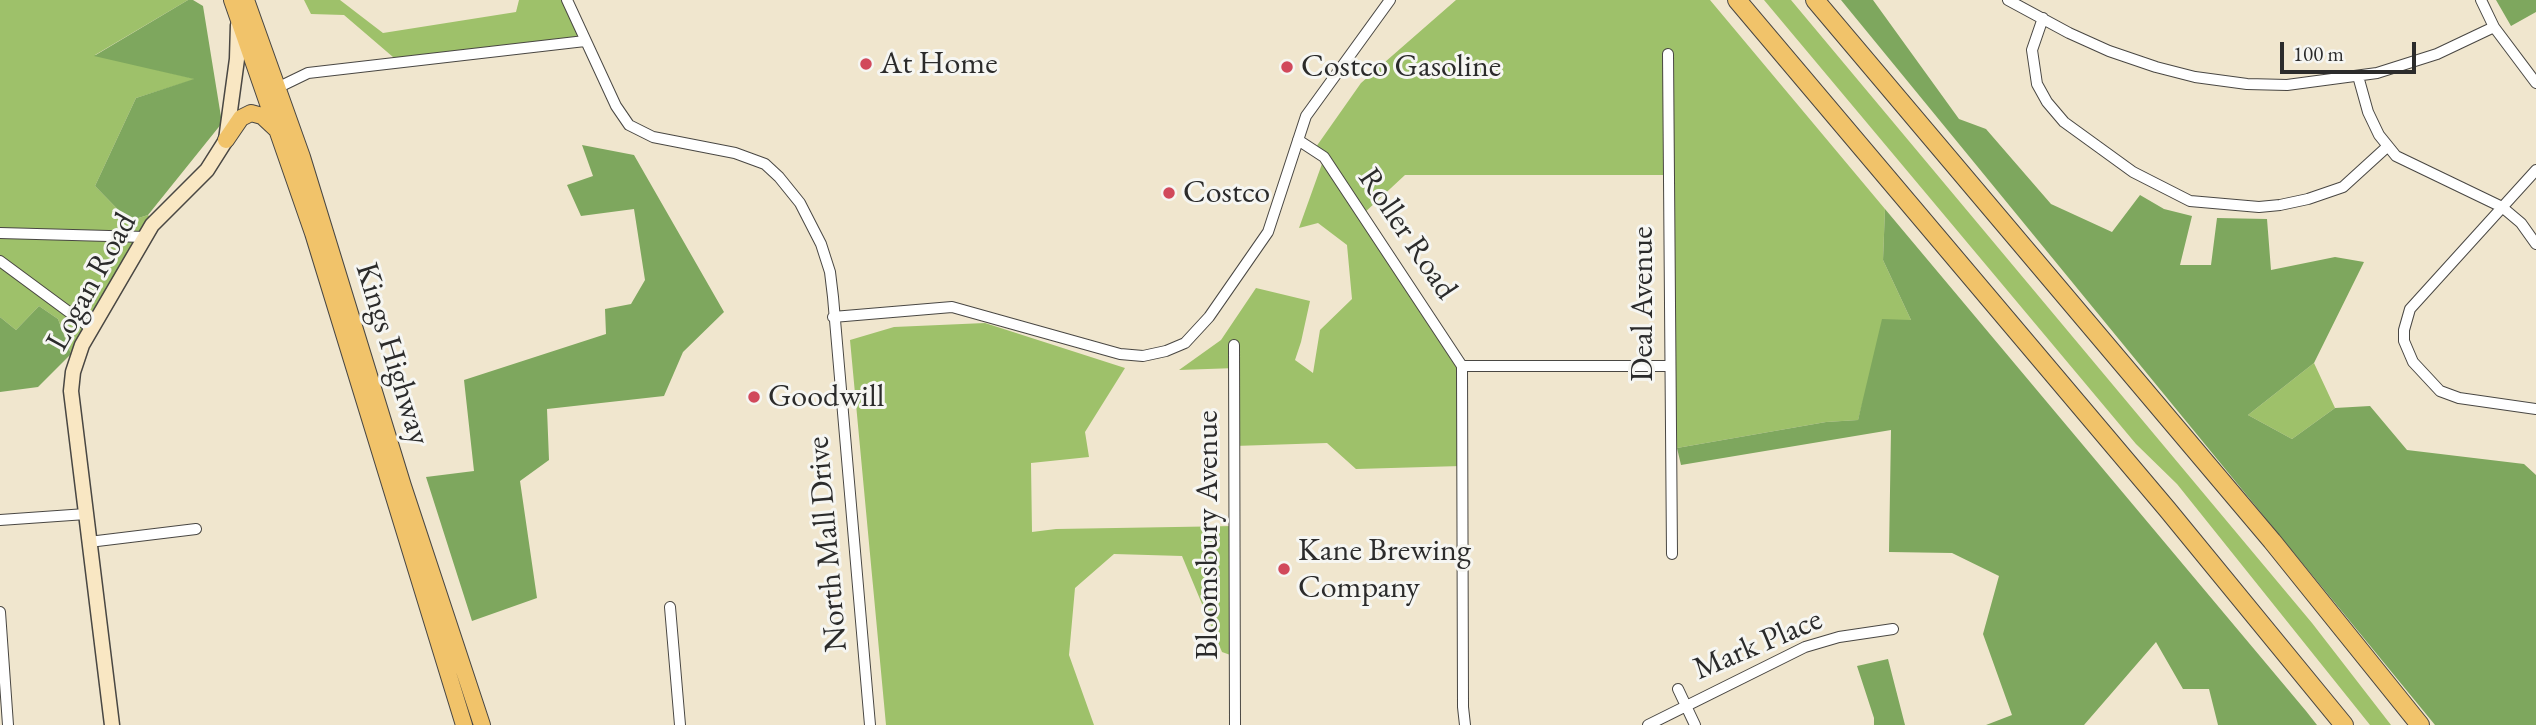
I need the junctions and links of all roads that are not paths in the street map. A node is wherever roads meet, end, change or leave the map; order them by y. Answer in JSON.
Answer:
{"nodes":[{"id":1,"x":232,"y":0,"type":"edge"},
{"id":2,"x":246,"y":0,"type":"edge"},
{"id":3,"x":567,"y":0,"type":"edge"},
{"id":4,"x":1390,"y":0,"type":"edge"},
{"id":5,"x":1737,"y":0,"type":"edge"},
{"id":6,"x":1815,"y":0,"type":"edge"},
{"id":7,"x":2008,"y":0,"type":"edge"},
{"id":8,"x":2481,"y":0,"type":"edge"},
{"id":9,"x":238,"y":16,"type":"junction"},
{"id":10,"x":2043,"y":18,"type":"junction"},
{"id":11,"x":2494,"y":27,"type":"junction"},
{"id":12,"x":585,"y":41,"type":"junction"},
{"id":13,"x":1668,"y":54,"type":"dead end"},
{"id":14,"x":2358,"y":76,"type":"junction"},
{"id":15,"x":2536,"y":83,"type":"edge"},
{"id":16,"x":271,"y":91,"type":"junction"},
{"id":17,"x":279,"y":132,"type":"junction"},
{"id":18,"x":1298,"y":140,"type":"junction"},
{"id":19,"x":226,"y":141,"type":"junction"},
{"id":20,"x":2388,"y":146,"type":"junction"},
{"id":21,"x":2536,"y":170,"type":"edge"},
{"id":22,"x":2502,"y":207,"type":"junction"},
{"id":23,"x":0,"y":233,"type":"edge"},
{"id":24,"x":145,"y":237,"type":"junction"},
{"id":25,"x":2536,"y":244,"type":"edge"},
{"id":26,"x":0,"y":261,"type":"edge"},
{"id":27,"x":833,"y":317,"type":"junction"},
{"id":28,"x":92,"y":329,"type":"junction"},
{"id":29,"x":1234,"y":345,"type":"dead end"},
{"id":30,"x":1462,"y":366,"type":"junction"},
{"id":31,"x":1669,"y":366,"type":"junction"},
{"id":32,"x":2536,"y":409,"type":"edge"},
{"id":33,"x":86,"y":514,"type":"junction"},
{"id":34,"x":0,"y":520,"type":"edge"},
{"id":35,"x":196,"y":530,"type":"dead end"},
{"id":36,"x":89,"y":542,"type":"junction"},
{"id":37,"x":1672,"y":554,"type":"dead end"},
{"id":38,"x":670,"y":607,"type":"dead end"},
{"id":39,"x":0,"y":612,"type":"edge"},
{"id":40,"x":1893,"y":629,"type":"dead end"},
{"id":41,"x":1678,"y":689,"type":"dead end"},
{"id":42,"x":1686,"y":706,"type":"junction"},
{"id":43,"x":8,"y":725,"type":"edge"},
{"id":44,"x":112,"y":725,"type":"edge"},
{"id":45,"x":464,"y":725,"type":"edge"},
{"id":46,"x":482,"y":725,"type":"edge"},
{"id":47,"x":680,"y":725,"type":"edge"},
{"id":48,"x":870,"y":725,"type":"edge"},
{"id":49,"x":1235,"y":725,"type":"edge"},
{"id":50,"x":1465,"y":725,"type":"edge"},
{"id":51,"x":1648,"y":725,"type":"edge"},
{"id":52,"x":1695,"y":725,"type":"edge"},
{"id":53,"x":2344,"y":725,"type":"edge"},
{"id":54,"x":2420,"y":725,"type":"edge"}],
"edges":[{"from":1,"to":9,"type":"main road","name":"Kings Highway"},
{"from":2,"to":16,"type":"main road","name":"Kings Highway"},
{"from":3,"to":12,"type":"street","name":"North Mall Drive"},
{"from":4,"to":18,"type":"street"},
{"from":5,"to":53,"type":"highway"},
{"from":6,"to":54,"type":"highway"},
{"from":7,"to":10,"type":"street"},
{"from":8,"to":11,"type":"street"},
{"from":9,"to":16,"type":"main road","name":"Kings Highway"},
{"from":9,"to":19,"type":"street","name":"Logan Road"},
{"from":10,"to":14,"type":"street"},
{"from":10,"to":20,"type":"street"},
{"from":11,"to":14,"type":"street"},
{"from":11,"to":15,"type":"street"},
{"from":12,"to":16,"type":"street"},
{"from":12,"to":27,"type":"street","name":"North Mall Drive"},
{"from":13,"to":31,"type":"street","name":"Deal Avenue"},
{"from":14,"to":20,"type":"street"},
{"from":16,"to":17,"type":"main road","name":"Kings Highway"},
{"from":16,"to":46,"type":"main road","name":"Kings Highway"},
{"from":17,"to":19,"type":"main road"},
{"from":17,"to":45,"type":"main road","name":"Kings Highway"},
{"from":18,"to":27,"type":"street"},
{"from":18,"to":30,"type":"street","name":"Roller Road"},
{"from":19,"to":24,"type":"street","name":"Logan Road"},
{"from":20,"to":22,"type":"street"},
{"from":21,"to":22,"type":"street"},
{"from":22,"to":25,"type":"street"},
{"from":22,"to":32,"type":"street"},
{"from":23,"to":24,"type":"street"},
{"from":24,"to":28,"type":"street","name":"Logan Road"},
{"from":26,"to":28,"type":"street"},
{"from":27,"to":48,"type":"street","name":"North Mall Drive"},
{"from":28,"to":33,"type":"street","name":"Logan Road"},
{"from":29,"to":49,"type":"street","name":"Bloomsbury Avenue"},
{"from":30,"to":31,"type":"street"},
{"from":30,"to":50,"type":"street"},
{"from":31,"to":37,"type":"street","name":"Deal Avenue"},
{"from":33,"to":34,"type":"street"},
{"from":33,"to":36,"type":"street","name":"Logan Road"},
{"from":35,"to":36,"type":"street"},
{"from":36,"to":44,"type":"street","name":"Logan Road"},
{"from":38,"to":47,"type":"street"},
{"from":39,"to":43,"type":"street"},
{"from":40,"to":42,"type":"street","name":"Mark Place"},
{"from":41,"to":42,"type":"street"},
{"from":42,"to":51,"type":"street","name":"Mark Place"},
{"from":42,"to":52,"type":"street"}]}
